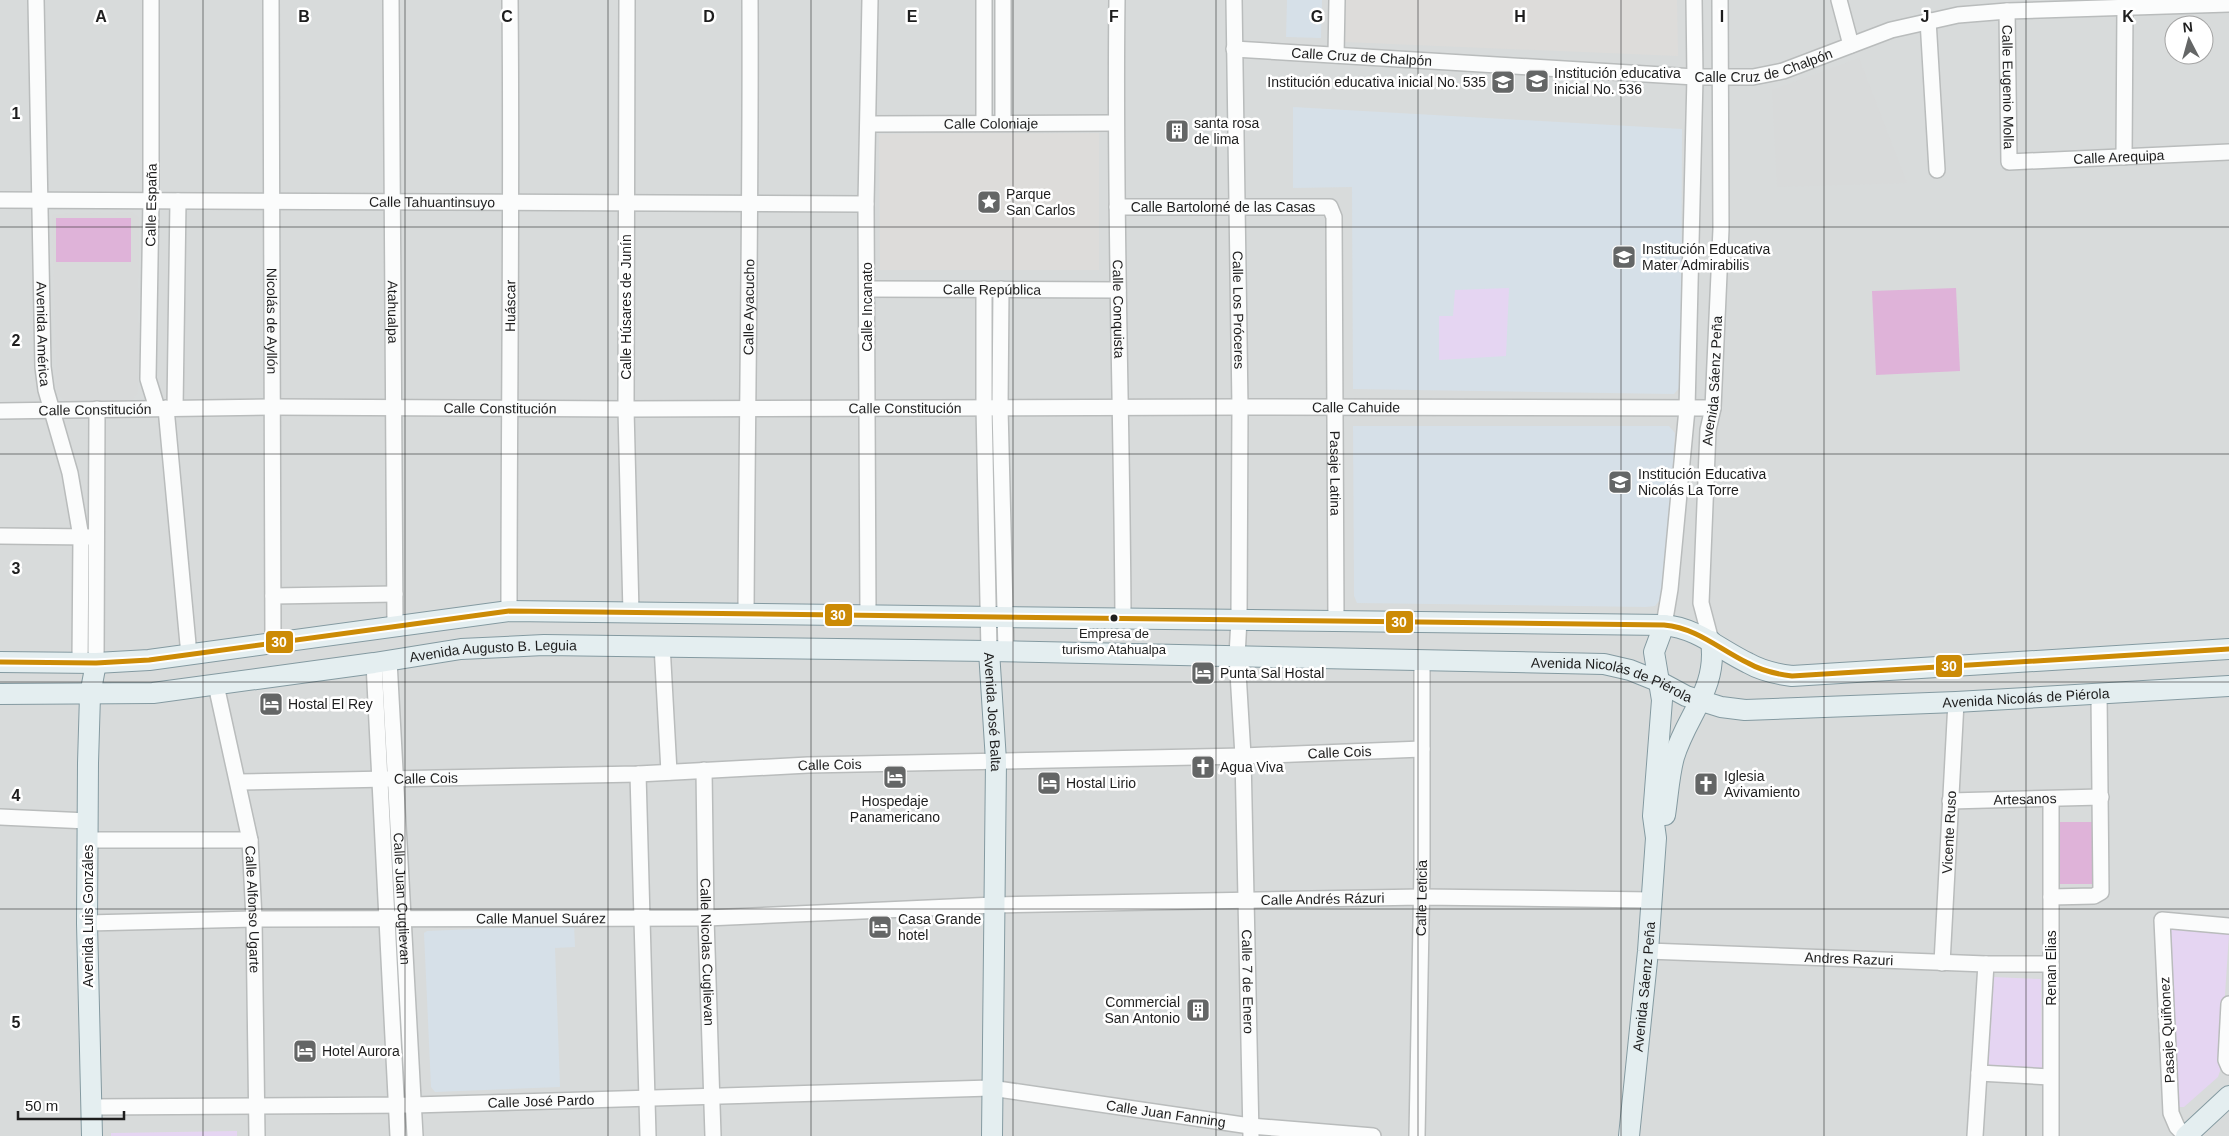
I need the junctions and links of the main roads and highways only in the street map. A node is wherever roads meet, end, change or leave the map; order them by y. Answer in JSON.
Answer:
{"nodes":[{"id":1,"x":662,"y":614,"type":"junction"},
{"id":2,"x":1664,"y":624,"type":"junction"},
{"id":3,"x":1710,"y":641,"type":"junction"},
{"id":4,"x":662,"y":645,"type":"junction"},
{"id":5,"x":2229,"y":649,"type":"edge"},
{"id":6,"x":997,"y":651,"type":"junction"},
{"id":7,"x":0,"y":662,"type":"edge"},
{"id":8,"x":88,"y":663,"type":"junction"},
{"id":9,"x":1660,"y":682,"type":"junction"},
{"id":10,"x":2229,"y":686,"type":"edge"},
{"id":11,"x":0,"y":694,"type":"edge"},
{"id":12,"x":90,"y":695,"type":"junction"},
{"id":13,"x":1700,"y":700,"type":"junction"},
{"id":14,"x":1656,"y":838,"type":"junction"},
{"id":15,"x":2229,"y":1096,"type":"edge"},
{"id":16,"x":92,"y":1136,"type":"edge"},
{"id":17,"x":992,"y":1136,"type":"edge"},
{"id":18,"x":1629,"y":1136,"type":"edge"},
{"id":19,"x":2186,"y":1136,"type":"edge"}],
"edges":[{"from":1,"to":2,"type":"main road"},
{"from":1,"to":4,"type":"main road"},
{"from":1,"to":8,"type":"main road"},
{"from":2,"to":3,"type":"main road"},
{"from":2,"to":9,"type":"main road","name":"Avenida Sáenz Peña"},
{"from":3,"to":5,"type":"main road"},
{"from":3,"to":13,"type":"main road","name":"Avenida Sáenz Peña"},
{"from":4,"to":6,"type":"main road","name":"Avenida Augusto B. Leguia"},
{"from":4,"to":12,"type":"main road","name":"Avenida Augusto B. Leguia"},
{"from":6,"to":9,"type":"main road","name":"Avenida Nicolás de Piérola"},
{"from":6,"to":17,"type":"main road","name":"Avenida José Balta"},
{"from":7,"to":8,"type":"main road"},
{"from":8,"to":12,"type":"main road","name":"Avenida Luis Gonzáles"},
{"from":9,"to":13,"type":"main road","name":"Avenida Nicolás de Piérola"},
{"from":9,"to":14,"type":"main road","name":"Avenida Sáenz Peña"},
{"from":10,"to":13,"type":"main road","name":"Avenida Nicolás de Piérola"},
{"from":11,"to":12,"type":"main road","name":"Avenida Augusto B. Leguia"},
{"from":12,"to":16,"type":"main road","name":"Avenida Luis Gonzáles"},
{"from":13,"to":14,"type":"main road","name":"Avenida Sáenz Peña"},
{"from":14,"to":18,"type":"main road","name":"Avenida Sáenz Peña"},
{"from":15,"to":19,"type":"main road"}]}
